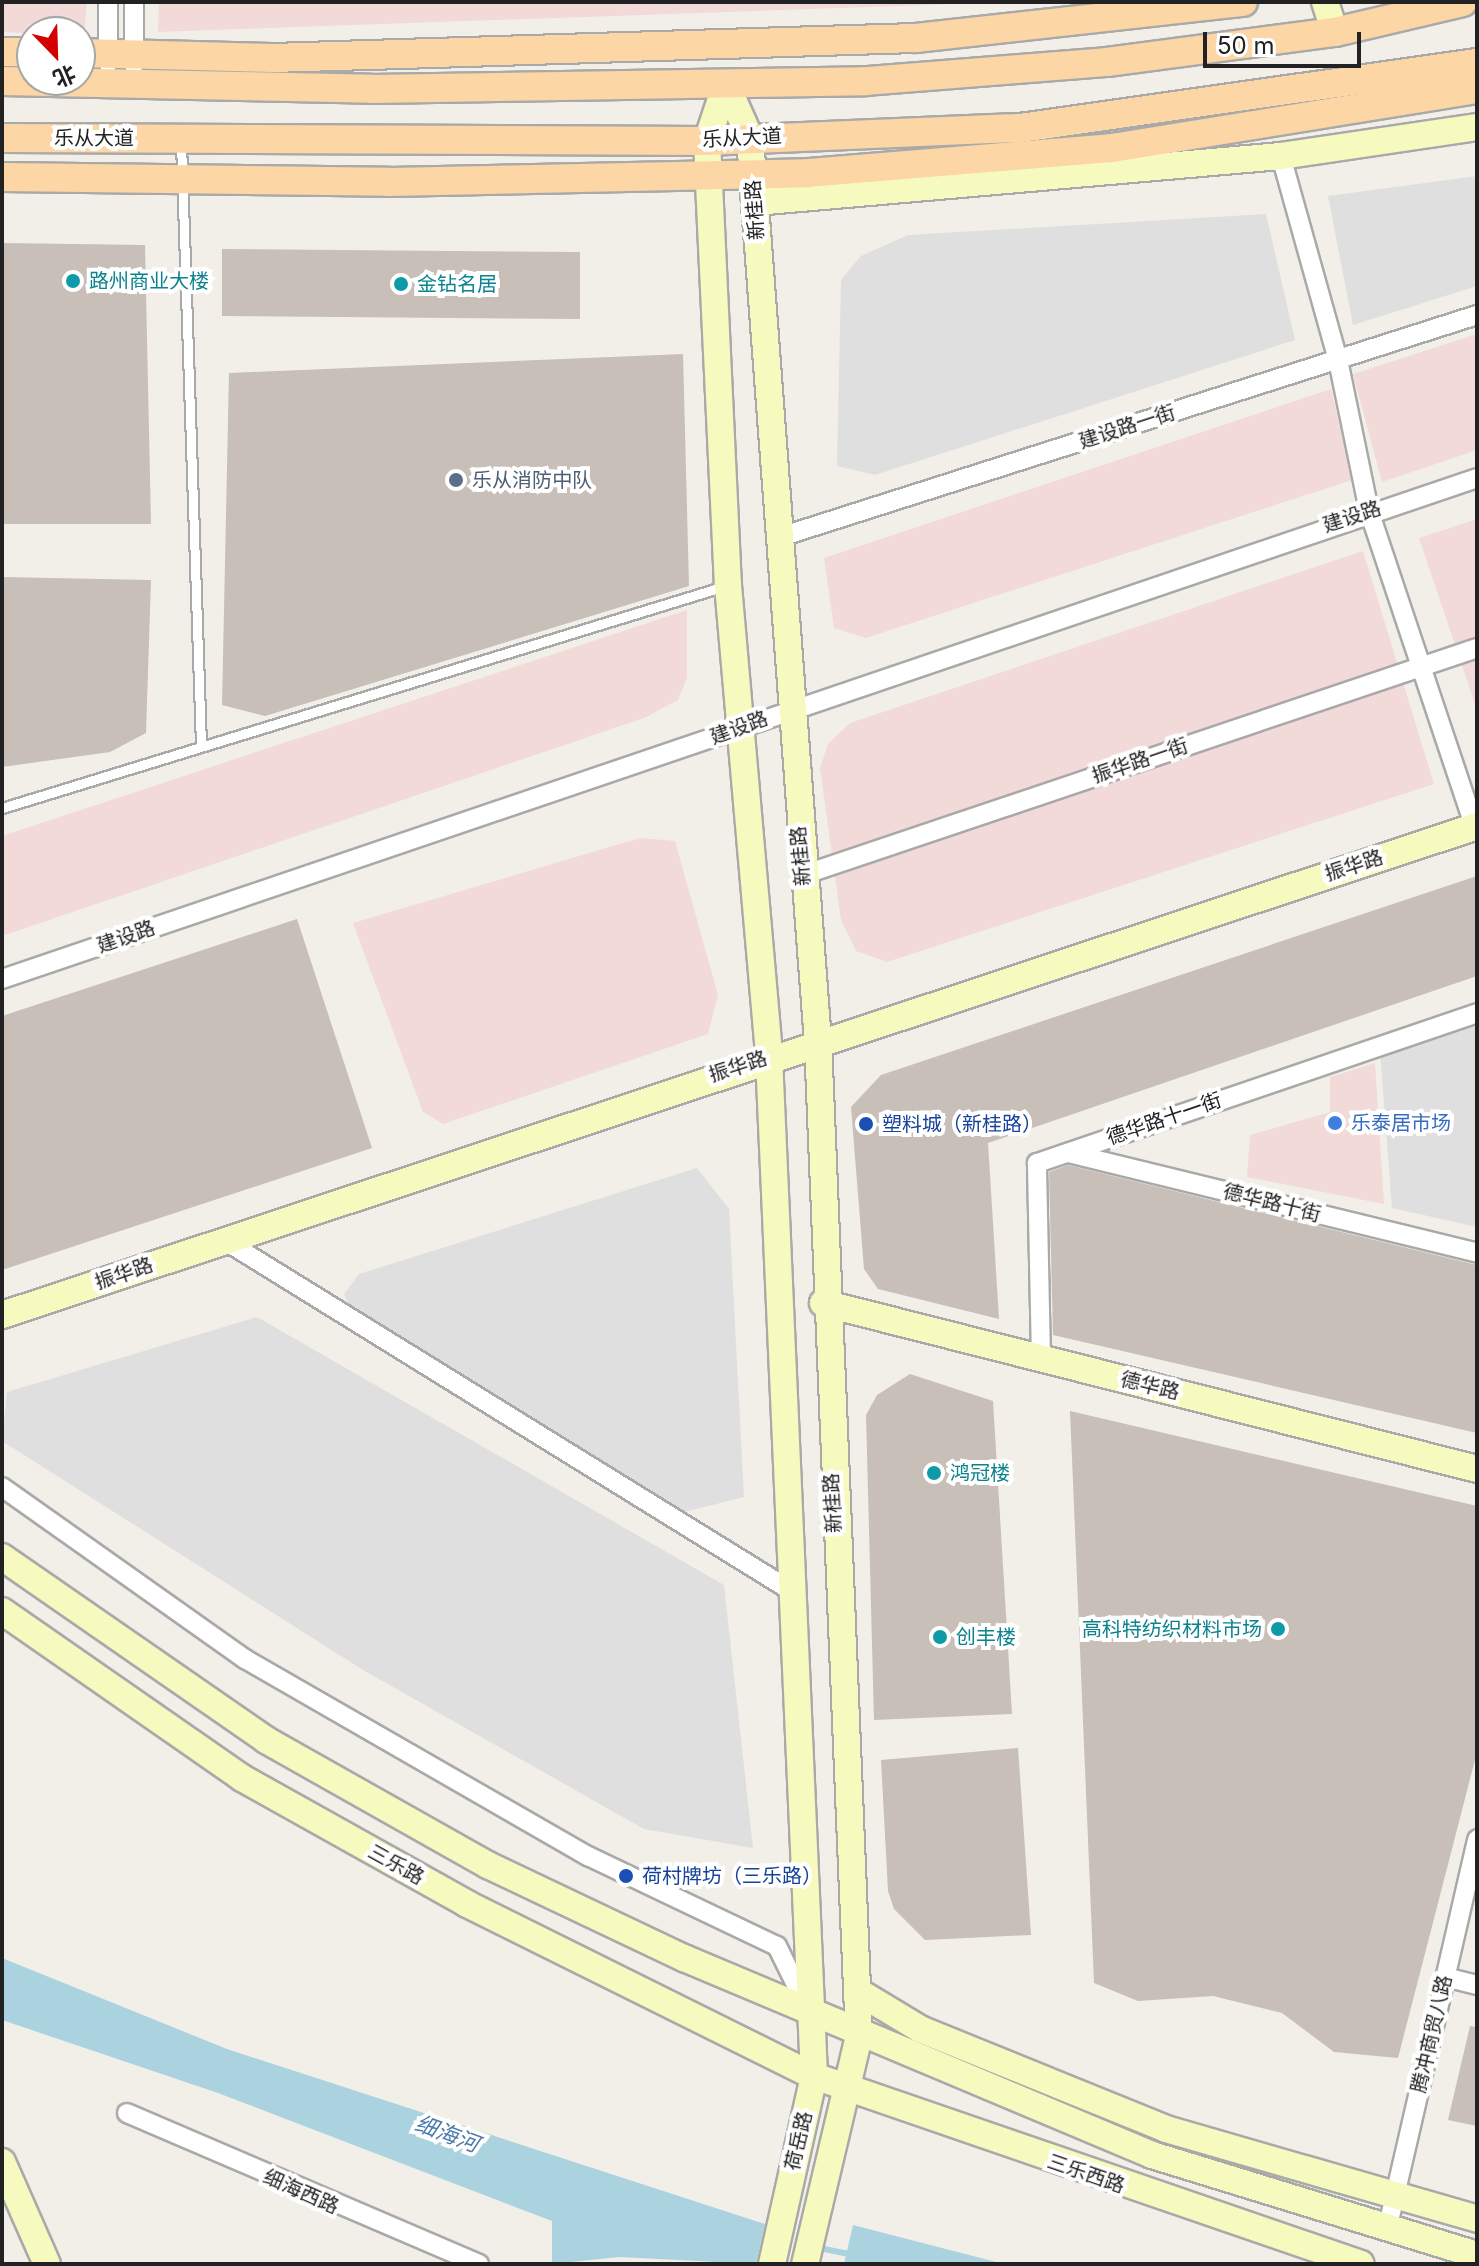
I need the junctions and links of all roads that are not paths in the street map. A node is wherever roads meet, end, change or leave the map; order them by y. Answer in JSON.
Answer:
{"nodes":[{"id":1,"x":108,"y":2,"type":"edge"},
{"id":2,"x":134,"y":2,"type":"edge"},
{"id":3,"x":1243,"y":2,"type":"edge"},
{"id":4,"x":1325,"y":2,"type":"edge"},
{"id":5,"x":1463,"y":2,"type":"edge"},
{"id":6,"x":1335,"y":32,"type":"junction"},
{"id":7,"x":96,"y":53,"type":"edge"},
{"id":8,"x":121,"y":54,"type":"junction"},
{"id":9,"x":1477,"y":63,"type":"edge"},
{"id":10,"x":2,"y":81,"type":"edge"},
{"id":11,"x":121,"y":84,"type":"junction"},
{"id":12,"x":726,"y":84,"type":"junction"},
{"id":13,"x":1477,"y":89,"type":"edge"},
{"id":14,"x":1477,"y":127,"type":"edge"},
{"id":15,"x":2,"y":138,"type":"edge"},
{"id":16,"x":181,"y":138,"type":"junction"},
{"id":17,"x":750,"y":138,"type":"junction"},
{"id":18,"x":707,"y":141,"type":"junction"},
{"id":19,"x":1281,"y":156,"type":"junction"},
{"id":20,"x":709,"y":173,"type":"junction"},
{"id":21,"x":753,"y":173,"type":"junction"},
{"id":22,"x":2,"y":177,"type":"edge"},
{"id":23,"x":182,"y":180,"type":"junction"},
{"id":24,"x":755,"y":202,"type":"junction"},
{"id":25,"x":1477,"y":315,"type":"edge"},
{"id":26,"x":1338,"y":360,"type":"junction"},
{"id":27,"x":1477,"y":478,"type":"edge"},
{"id":28,"x":1369,"y":511,"type":"junction"},
{"id":29,"x":777,"y":538,"type":"junction"},
{"id":30,"x":728,"y":585,"type":"junction"},
{"id":31,"x":1477,"y":648,"type":"edge"},
{"id":32,"x":1421,"y":666,"type":"junction"},
{"id":33,"x":788,"y":709,"type":"junction"},
{"id":34,"x":739,"y":729,"type":"junction"},
{"id":35,"x":201,"y":745,"type":"junction"},
{"id":36,"x":2,"y":808,"type":"edge"},
{"id":37,"x":1476,"y":826,"type":"edge"},
{"id":38,"x":803,"y":875,"type":"junction"},
{"id":39,"x":2,"y":979,"type":"edge"},
{"id":40,"x":1477,"y":1013,"type":"edge"},
{"id":41,"x":818,"y":1042,"type":"junction"},
{"id":42,"x":769,"y":1057,"type":"junction"},
{"id":43,"x":1066,"y":1153,"type":"junction"},
{"id":44,"x":224,"y":1240,"type":"junction"},
{"id":45,"x":1477,"y":1253,"type":"edge"},
{"id":46,"x":823,"y":1303,"type":"junction"},
{"id":47,"x":2,"y":1315,"type":"edge"},
{"id":48,"x":1041,"y":1358,"type":"junction"},
{"id":49,"x":1477,"y":1469,"type":"edge"},
{"id":50,"x":2,"y":1487,"type":"edge"},
{"id":51,"x":2,"y":1557,"type":"edge"},
{"id":52,"x":793,"y":1592,"type":"junction"},
{"id":53,"x":2,"y":1611,"type":"edge"},
{"id":54,"x":1477,"y":1839,"type":"edge"},
{"id":55,"x":1445,"y":1977,"type":"junction"},
{"id":56,"x":1477,"y":1985,"type":"edge"},
{"id":57,"x":857,"y":1991,"type":"junction"},
{"id":58,"x":812,"y":2017,"type":"junction"},
{"id":59,"x":859,"y":2036,"type":"junction"},
{"id":60,"x":814,"y":2076,"type":"junction"},
{"id":61,"x":848,"y":2089,"type":"junction"},
{"id":62,"x":127,"y":2113,"type":"dead end"},
{"id":63,"x":2,"y":2162,"type":"edge"},
{"id":64,"x":1395,"y":2195,"type":"junction"},
{"id":65,"x":1477,"y":2219,"type":"edge"},
{"id":66,"x":1387,"y":2230,"type":"junction"},
{"id":67,"x":808,"y":2253,"type":"edge"},
{"id":68,"x":1477,"y":2255,"type":"edge"},
{"id":69,"x":772,"y":2263,"type":"edge"},
{"id":70,"x":47,"y":2264,"type":"edge"},
{"id":71,"x":479,"y":2264,"type":"edge"},
{"id":72,"x":1361,"y":2264,"type":"edge"}],
"edges":[{"from":1,"to":8,"type":"street"},
{"from":2,"to":8,"type":"street"},
{"from":3,"to":8,"type":"main road"},
{"from":4,"to":6,"type":"street"},
{"from":5,"to":6,"type":"main road"},
{"from":6,"to":12,"type":"main road"},
{"from":7,"to":8,"type":"main road"},
{"from":8,"to":11,"type":"street"},
{"from":8,"to":11,"type":"street"},
{"from":9,"to":17,"type":"main road","name":"乐从大道"},
{"from":10,"to":11,"type":"main road"},
{"from":11,"to":12,"type":"main road"},
{"from":12,"to":17,"type":"street","name":"新桂路"},
{"from":12,"to":18,"type":"street"},
{"from":13,"to":21,"type":"main road"},
{"from":14,"to":19,"type":"street"},
{"from":15,"to":16,"type":"main road","name":"乐从大道"},
{"from":16,"to":18,"type":"main road","name":"乐从大道"},
{"from":16,"to":23,"type":"lane"},
{"from":17,"to":18,"type":"main road","name":"乐从大道"},
{"from":17,"to":21,"type":"street","name":"新桂路"},
{"from":18,"to":20,"type":"street"},
{"from":19,"to":24,"type":"street"},
{"from":19,"to":26,"type":"street"},
{"from":20,"to":21,"type":"main road"},
{"from":20,"to":23,"type":"main road"},
{"from":20,"to":30,"type":"street"},
{"from":21,"to":24,"type":"street","name":"新桂路"},
{"from":22,"to":23,"type":"main road"},
{"from":23,"to":35,"type":"lane"},
{"from":24,"to":29,"type":"street","name":"新桂路"},
{"from":25,"to":26,"type":"street","name":"建设路一街"},
{"from":26,"to":28,"type":"street"},
{"from":26,"to":29,"type":"street","name":"建设路一街"},
{"from":27,"to":28,"type":"street","name":"建设路"},
{"from":28,"to":32,"type":"street"},
{"from":28,"to":33,"type":"street","name":"建设路"},
{"from":29,"to":33,"type":"street","name":"新桂路"},
{"from":30,"to":34,"type":"street"},
{"from":30,"to":35,"type":"lane"},
{"from":31,"to":32,"type":"street","name":"振华路一街"},
{"from":32,"to":37,"type":"street"},
{"from":32,"to":38,"type":"street","name":"振华路一街"},
{"from":33,"to":34,"type":"street","name":"建设路"},
{"from":33,"to":38,"type":"street","name":"新桂路"},
{"from":34,"to":39,"type":"street","name":"建设路"},
{"from":34,"to":42,"type":"street"},
{"from":35,"to":36,"type":"lane"},
{"from":37,"to":41,"type":"street","name":"振华路"},
{"from":38,"to":41,"type":"street","name":"新桂路"},
{"from":40,"to":43,"type":"street","name":"德华路十一街"},
{"from":41,"to":42,"type":"street","name":"振华路"},
{"from":41,"to":46,"type":"street","name":"新桂路"},
{"from":42,"to":44,"type":"street","name":"振华路"},
{"from":42,"to":52,"type":"street"},
{"from":43,"to":45,"type":"street","name":"德华路十街"},
{"from":43,"to":48,"type":"street","name":"德华路十一街"},
{"from":44,"to":47,"type":"street","name":"振华路"},
{"from":44,"to":52,"type":"street"},
{"from":46,"to":48,"type":"street","name":"德华路"},
{"from":46,"to":57,"type":"street","name":"新桂路"},
{"from":48,"to":49,"type":"street","name":"德华路"},
{"from":50,"to":58,"type":"street"},
{"from":51,"to":58,"type":"street"},
{"from":52,"to":58,"type":"street"},
{"from":53,"to":60,"type":"street","name":"三乐路"},
{"from":54,"to":55,"type":"street","name":"腾冲商贸八路"},
{"from":55,"to":56,"type":"street"},
{"from":55,"to":64,"type":"street","name":"腾冲商贸八路"},
{"from":57,"to":59,"type":"street","name":"新桂路"},
{"from":57,"to":64,"type":"street"},
{"from":58,"to":59,"type":"street"},
{"from":58,"to":60,"type":"street","name":"荷岳路"},
{"from":59,"to":61,"type":"street","name":"荷岳路"},
{"from":59,"to":66,"type":"street"},
{"from":60,"to":61,"type":"street","name":"三乐西路"},
{"from":60,"to":69,"type":"street","name":"荷岳路"},
{"from":61,"to":67,"type":"street","name":"荷岳路"},
{"from":61,"to":72,"type":"street","name":"三乐西路"},
{"from":62,"to":71,"type":"street","name":"细海西路"},
{"from":63,"to":70,"type":"street"},
{"from":64,"to":65,"type":"street"},
{"from":64,"to":66,"type":"street","name":"腾冲商贸八路"},
{"from":66,"to":68,"type":"street"}]}
